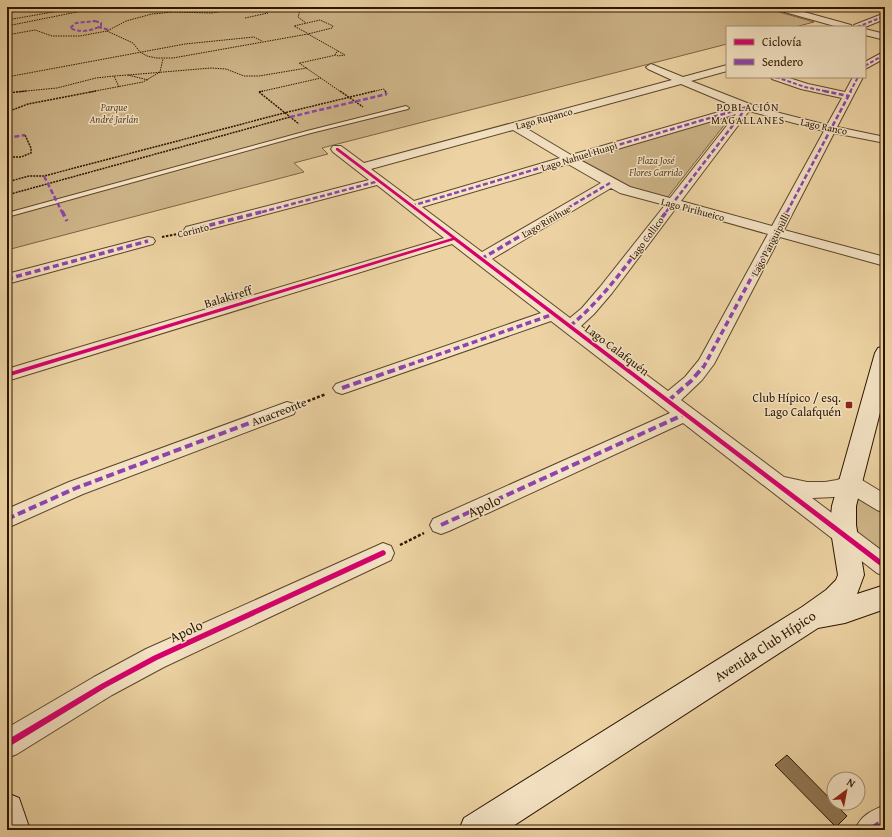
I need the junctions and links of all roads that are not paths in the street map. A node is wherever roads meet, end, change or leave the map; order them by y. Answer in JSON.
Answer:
{"nodes":[{"id":1,"x":777,"y":7,"type":"edge"},
{"id":2,"x":797,"y":7,"type":"edge"},
{"id":3,"x":788,"y":10,"type":"junction"},
{"id":4,"x":885,"y":16,"type":"edge"},
{"id":5,"x":844,"y":26,"type":"edge"},
{"id":6,"x":860,"y":26,"type":"edge"},
{"id":7,"x":866,"y":32,"type":"edge"},
{"id":8,"x":885,"y":37,"type":"edge"},
{"id":9,"x":885,"y":54,"type":"edge"},
{"id":10,"x":866,"y":65,"type":"edge"},
{"id":11,"x":651,"y":66,"type":"dead end"},
{"id":12,"x":726,"y":68,"type":"edge"},
{"id":13,"x":779,"y":78,"type":"edge"},
{"id":14,"x":857,"y":78,"type":"edge"},
{"id":15,"x":682,"y":80,"type":"junction"},
{"id":16,"x":848,"y":96,"type":"junction"},
{"id":17,"x":747,"y":107,"type":"junction"},
{"id":18,"x":406,"y":108,"type":"dead end"},
{"id":19,"x":515,"y":126,"type":"junction"},
{"id":20,"x":831,"y":128,"type":"junction"},
{"id":21,"x":885,"y":140,"type":"edge"},
{"id":22,"x":337,"y":150,"type":"dead end"},
{"id":23,"x":570,"y":159,"type":"junction"},
{"id":24,"x":361,"y":168,"type":"junction"},
{"id":25,"x":379,"y":181,"type":"junction"},
{"id":26,"x":610,"y":183,"type":"junction"},
{"id":27,"x":672,"y":204,"type":"junction"},
{"id":28,"x":412,"y":206,"type":"junction"},
{"id":29,"x":7,"y":215,"type":"edge"},
{"id":30,"x":191,"y":230,"type":"road end"},
{"id":31,"x":776,"y":232,"type":"junction"},
{"id":32,"x":454,"y":239,"type":"junction"},
{"id":33,"x":148,"y":241,"type":"road end"},
{"id":34,"x":481,"y":259,"type":"junction"},
{"id":35,"x":885,"y":262,"type":"edge"},
{"id":36,"x":7,"y":279,"type":"edge"},
{"id":37,"x":554,"y":314,"type":"junction"},
{"id":38,"x":570,"y":326,"type":"junction"},
{"id":39,"x":885,"y":353,"type":"edge"},
{"id":40,"x":7,"y":375,"type":"edge"},
{"id":41,"x":342,"y":388,"type":"road end"},
{"id":42,"x":668,"y":401,"type":"junction"},
{"id":43,"x":287,"y":409,"type":"road end"},
{"id":44,"x":685,"y":414,"type":"junction"},
{"id":45,"x":777,"y":483,"type":"junction"},
{"id":46,"x":850,"y":483,"type":"junction"},
{"id":47,"x":885,"y":504,"type":"edge"},
{"id":48,"x":7,"y":519,"type":"edge"},
{"id":49,"x":441,"y":525,"type":"road end"},
{"id":50,"x":845,"y":535,"type":"junction"},
{"id":51,"x":383,"y":553,"type":"road end"},
{"id":52,"x":885,"y":566,"type":"edge"},
{"id":53,"x":885,"y":597,"type":"edge"},
{"id":54,"x":812,"y":616,"type":"junction"},
{"id":55,"x":7,"y":744,"type":"edge"},
{"id":56,"x":7,"y":810,"type":"edge"},
{"id":57,"x":885,"y":820,"type":"edge"},
{"id":58,"x":13,"y":830,"type":"edge"},
{"id":59,"x":476,"y":830,"type":"edge"},
{"id":60,"x":870,"y":830,"type":"edge"}],
"edges":[{"from":1,"to":3,"type":"street"},
{"from":2,"to":3,"type":"street"},
{"from":3,"to":5,"type":"street"},
{"from":4,"to":6,"type":"street"},
{"from":7,"to":8,"type":"street"},
{"from":9,"to":10,"type":"street"},
{"from":11,"to":15,"type":"street","name":"Lago Ranco"},
{"from":12,"to":15,"type":"street","name":"Lago Rupanco"},
{"from":13,"to":16,"type":"street"},
{"from":14,"to":16,"type":"street","name":"Lago Panguipulli"},
{"from":15,"to":17,"type":"street","name":"Lago Ranco"},
{"from":15,"to":19,"type":"street","name":"Lago Rupanco"},
{"from":16,"to":20,"type":"street","name":"Lago Panguipulli"},
{"from":17,"to":20,"type":"street","name":"Lago Ranco"},
{"from":17,"to":23,"type":"street","name":"Lago Nahuel Huapi"},
{"from":17,"to":27,"type":"street","name":"Lago Collico"},
{"from":18,"to":29,"type":"lane"},
{"from":19,"to":23,"type":"street","name":"Lago Pirihueico"},
{"from":19,"to":24,"type":"street","name":"Lago Rupanco"},
{"from":20,"to":21,"type":"street","name":"Lago Ranco"},
{"from":20,"to":31,"type":"street","name":"Lago Panguipulli"},
{"from":22,"to":24,"type":"street","name":"Lago Calafquén"},
{"from":23,"to":26,"type":"street","name":"Lago Pirihueico"},
{"from":23,"to":28,"type":"street","name":"Lago Nahuel Huapi"},
{"from":24,"to":25,"type":"street","name":"Lago Calafquén"},
{"from":25,"to":28,"type":"street","name":"Lago Calafquén"},
{"from":25,"to":30,"type":"street","name":"Corinto"},
{"from":26,"to":27,"type":"street","name":"Lago Pirihueico"},
{"from":26,"to":34,"type":"street","name":"Lago Riñihue"},
{"from":27,"to":31,"type":"street","name":"Lago Pirihueico"},
{"from":27,"to":38,"type":"street","name":"Lago Collico"},
{"from":28,"to":32,"type":"street","name":"Lago Calafquén"},
{"from":31,"to":35,"type":"street","name":"Lago Pirihueico"},
{"from":31,"to":42,"type":"street","name":"Lago Panguipulli"},
{"from":32,"to":34,"type":"street","name":"Lago Calafquén"},
{"from":32,"to":40,"type":"street","name":"Balakireff"},
{"from":33,"to":36,"type":"street"},
{"from":34,"to":37,"type":"street","name":"Lago Calafquén"},
{"from":37,"to":38,"type":"street","name":"Lago Calafquén"},
{"from":37,"to":41,"type":"street"},
{"from":38,"to":42,"type":"street","name":"Lago Calafquén"},
{"from":39,"to":46,"type":"main road","name":"Avenida Club Hípico"},
{"from":42,"to":44,"type":"street","name":"Lago Calafquén"},
{"from":43,"to":48,"type":"street","name":"Anacreonte"},
{"from":44,"to":45,"type":"street","name":"Lago Calafquén"},
{"from":44,"to":49,"type":"street","name":"Apolo"},
{"from":45,"to":46,"type":"street","name":"Lago Calafquén"},
{"from":45,"to":50,"type":"street","name":"Lago Calafquén"},
{"from":46,"to":47,"type":"street"},
{"from":46,"to":50,"type":"main road","name":"Avenida Club Hípico"},
{"from":50,"to":52,"type":"street","name":"Lago Calafquén"},
{"from":50,"to":54,"type":"main road","name":"Avenida Club Hípico"},
{"from":51,"to":55,"type":"street","name":"Apolo"},
{"from":53,"to":54,"type":"main road"},
{"from":54,"to":59,"type":"main road","name":"Avenida Club Hípico"},
{"from":56,"to":58,"type":"main road"},
{"from":57,"to":60,"type":"street"}]}
